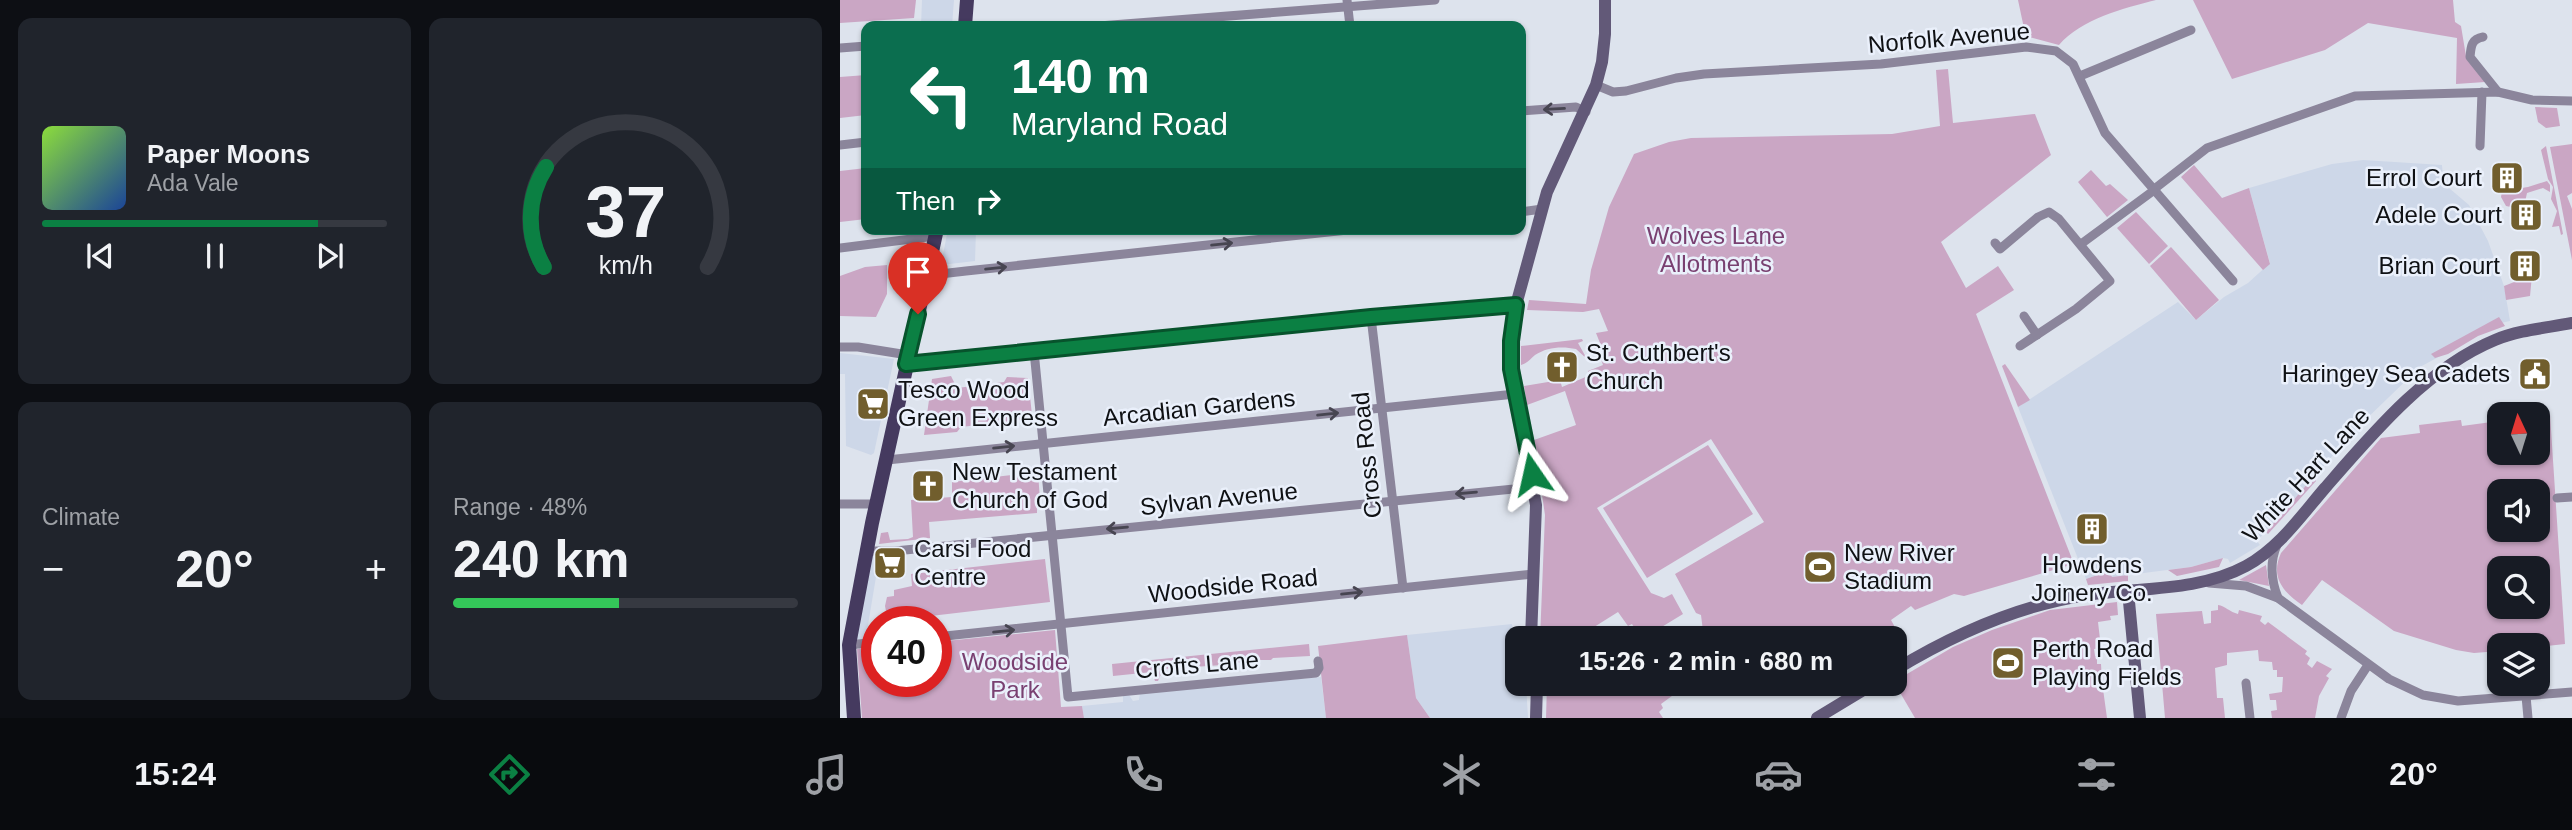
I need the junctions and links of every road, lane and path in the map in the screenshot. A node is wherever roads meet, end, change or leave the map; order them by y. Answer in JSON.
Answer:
{"nodes":[{"id":1,"x":967,"y":0,"type":"edge"},
{"id":2,"x":1435,"y":0,"type":"edge"},
{"id":3,"x":1605,"y":0,"type":"edge"},
{"id":4,"x":1347,"y":4,"type":"edge"},
{"id":5,"x":965,"y":21,"type":"edge"},
{"id":6,"x":1155,"y":21,"type":"edge"},
{"id":7,"x":2190,"y":30,"type":"dead end"},
{"id":8,"x":2483,"y":37,"type":"dead end"},
{"id":9,"x":861,"y":46,"type":"edge"},
{"id":10,"x":840,"y":48,"type":"edge"},
{"id":11,"x":2080,"y":76,"type":"junction"},
{"id":12,"x":1596,"y":85,"type":"junction"},
{"id":13,"x":2498,"y":92,"type":"junction"},
{"id":14,"x":2482,"y":93,"type":"junction"},
{"id":15,"x":2572,"y":102,"type":"edge"},
{"id":16,"x":1526,"y":111,"type":"edge"},
{"id":17,"x":1586,"y":112,"type":"junction"},
{"id":18,"x":861,"y":143,"type":"edge"},
{"id":19,"x":840,"y":145,"type":"edge"},
{"id":20,"x":2480,"y":146,"type":"dead end"},
{"id":21,"x":2153,"y":190,"type":"junction"},
{"id":22,"x":1542,"y":209,"type":"junction"},
{"id":23,"x":1526,"y":211,"type":"edge"},
{"id":24,"x":923,"y":235,"type":"edge"},
{"id":25,"x":936,"y":235,"type":"edge"},
{"id":26,"x":1302,"y":235,"type":"edge"},
{"id":27,"x":1995,"y":243,"type":"dead end"},
{"id":28,"x":2081,"y":244,"type":"junction"},
{"id":29,"x":840,"y":248,"type":"edge"},
{"id":30,"x":928,"y":272,"type":"junction"},
{"id":31,"x":2233,"y":281,"type":"dead end"},
{"id":32,"x":1516,"y":305,"type":"junction"},
{"id":33,"x":2024,"y":316,"type":"dead end"},
{"id":34,"x":1371,"y":317,"type":"junction"},
{"id":35,"x":2571,"y":325,"type":"edge"},
{"id":36,"x":2037,"y":335,"type":"junction"},
{"id":37,"x":2020,"y":346,"type":"dead end"},
{"id":38,"x":840,"y":347,"type":"edge"},
{"id":39,"x":1034,"y":351,"type":"junction"},
{"id":40,"x":907,"y":360,"type":"junction"},
{"id":41,"x":1515,"y":394,"type":"junction"},
{"id":42,"x":1381,"y":408,"type":"junction"},
{"id":43,"x":1043,"y":443,"type":"junction"},
{"id":44,"x":887,"y":460,"type":"junction"},
{"id":45,"x":1534,"y":486,"type":"junction"},
{"id":46,"x":2572,"y":496,"type":"edge"},
{"id":47,"x":2557,"y":498,"type":"dead end"},
{"id":48,"x":1391,"y":500,"type":"junction"},
{"id":49,"x":840,"y":504,"type":"edge"},
{"id":50,"x":876,"y":504,"type":"junction"},
{"id":51,"x":1052,"y":534,"type":"junction"},
{"id":52,"x":2280,"y":540,"type":"junction"},
{"id":53,"x":867,"y":551,"type":"junction"},
{"id":54,"x":1533,"y":574,"type":"junction"},
{"id":55,"x":2194,"y":584,"type":"junction"},
{"id":56,"x":1403,"y":588,"type":"junction"},
{"id":57,"x":2128,"y":591,"type":"junction"},
{"id":58,"x":2278,"y":598,"type":"junction"},
{"id":59,"x":1061,"y":625,"type":"junction"},
{"id":60,"x":1531,"y":626,"type":"edge"},
{"id":61,"x":952,"y":635,"type":"edge"},
{"id":62,"x":846,"y":650,"type":"edge"},
{"id":63,"x":1318,"y":661,"type":"dead end"},
{"id":64,"x":1907,"y":663,"type":"edge"},
{"id":65,"x":2368,"y":665,"type":"junction"},
{"id":66,"x":2246,"y":683,"type":"dead end"},
{"id":67,"x":2572,"y":692,"type":"edge"},
{"id":68,"x":2550,"y":694,"type":"edge"},
{"id":69,"x":1537,"y":696,"type":"edge"},
{"id":70,"x":1853,"y":696,"type":"edge"},
{"id":71,"x":2526,"y":696,"type":"joint"},
{"id":72,"x":854,"y":718,"type":"edge"},
{"id":73,"x":1536,"y":718,"type":"edge"},
{"id":74,"x":1817,"y":718,"type":"edge"},
{"id":75,"x":2140,"y":718,"type":"edge"},
{"id":76,"x":2250,"y":718,"type":"edge"},
{"id":77,"x":2341,"y":718,"type":"edge"},
{"id":78,"x":2528,"y":718,"type":"edge"}],
"edges":[{"from":1,"to":5,"type":"main road"},
{"from":2,"to":4,"type":"street"},
{"from":3,"to":12,"type":"street"},
{"from":4,"to":6,"type":"street"},
{"from":7,"to":11,"type":"street"},
{"from":8,"to":13,"type":"street"},
{"from":9,"to":10,"type":"street"},
{"from":11,"to":12,"type":"street","name":"Norfolk Avenue"},
{"from":11,"to":21,"type":"street","name":"Norfolk Avenue"},
{"from":12,"to":17,"type":"street"},
{"from":13,"to":14,"type":"street"},
{"from":13,"to":15,"type":"street"},
{"from":14,"to":20,"type":"street"},
{"from":14,"to":21,"type":"street"},
{"from":17,"to":16,"type":"street","one_way":true},
{"from":17,"to":22,"type":"street"},
{"from":18,"to":19,"type":"street"},
{"from":21,"to":28,"type":"street"},
{"from":21,"to":31,"type":"street","name":"Norfolk Avenue"},
{"from":22,"to":23,"type":"street"},
{"from":22,"to":32,"type":"street"},
{"from":24,"to":29,"type":"street"},
{"from":25,"to":30,"type":"main road"},
{"from":30,"to":26,"type":"street","one_way":true},
{"from":27,"to":28,"type":"street"},
{"from":28,"to":36,"type":"street"},
{"from":30,"to":40,"type":"main road"},
{"from":32,"to":34,"type":"street"},
{"from":32,"to":41,"type":"street"},
{"from":33,"to":36,"type":"street"},
{"from":34,"to":39,"type":"street"},
{"from":34,"to":42,"type":"street","name":"Cross Road"},
{"from":35,"to":52,"type":"street","name":"White Hart Lane"},
{"from":36,"to":37,"type":"street"},
{"from":38,"to":40,"type":"street"},
{"from":39,"to":40,"type":"street"},
{"from":39,"to":43,"type":"street"},
{"from":40,"to":44,"type":"main road"},
{"from":41,"to":42,"type":"street","name":"Arcadian Gardens"},
{"from":41,"to":45,"type":"street"},
{"from":43,"to":42,"type":"street","name":"Arcadian Gardens","one_way":true},
{"from":42,"to":48,"type":"street","name":"Cross Road"},
{"from":44,"to":43,"type":"street","name":"Arcadian Gardens","one_way":true},
{"from":43,"to":51,"type":"street"},
{"from":44,"to":50,"type":"main road"},
{"from":45,"to":48,"type":"street","name":"Sylvan Avenue","one_way":true},
{"from":45,"to":54,"type":"street"},
{"from":46,"to":47,"type":"street"},
{"from":48,"to":51,"type":"street","name":"Sylvan Avenue","one_way":true},
{"from":48,"to":56,"type":"street","name":"Cross Road"},
{"from":49,"to":50,"type":"street"},
{"from":50,"to":53,"type":"main road"},
{"from":51,"to":53,"type":"street","name":"Sylvan Avenue"},
{"from":51,"to":59,"type":"street"},
{"from":52,"to":55,"type":"street","name":"White Hart Lane"},
{"from":52,"to":58,"type":"street"},
{"from":53,"to":62,"type":"main road"},
{"from":54,"to":56,"type":"street","name":"Woodside Road"},
{"from":54,"to":60,"type":"street"},
{"from":55,"to":57,"type":"street","name":"White Hart Lane"},
{"from":55,"to":58,"type":"street"},
{"from":59,"to":56,"type":"street","name":"Woodside Road","one_way":true},
{"from":57,"to":64,"type":"street","name":"White Hart Lane"},
{"from":57,"to":75,"type":"street"},
{"from":58,"to":65,"type":"street"},
{"from":61,"to":59,"type":"street","name":"Woodside Road","one_way":true},
{"from":59,"to":63,"type":"street","name":"Crofts Lane"},
{"from":62,"to":72,"type":"main road"},
{"from":65,"to":71,"type":"street"},
{"from":65,"to":77,"type":"street"},
{"from":66,"to":76,"type":"street"},
{"from":67,"to":68,"type":"street"},
{"from":69,"to":73,"type":"street"},
{"from":70,"to":74,"type":"street"},
{"from":71,"to":78,"type":"street"}]}
